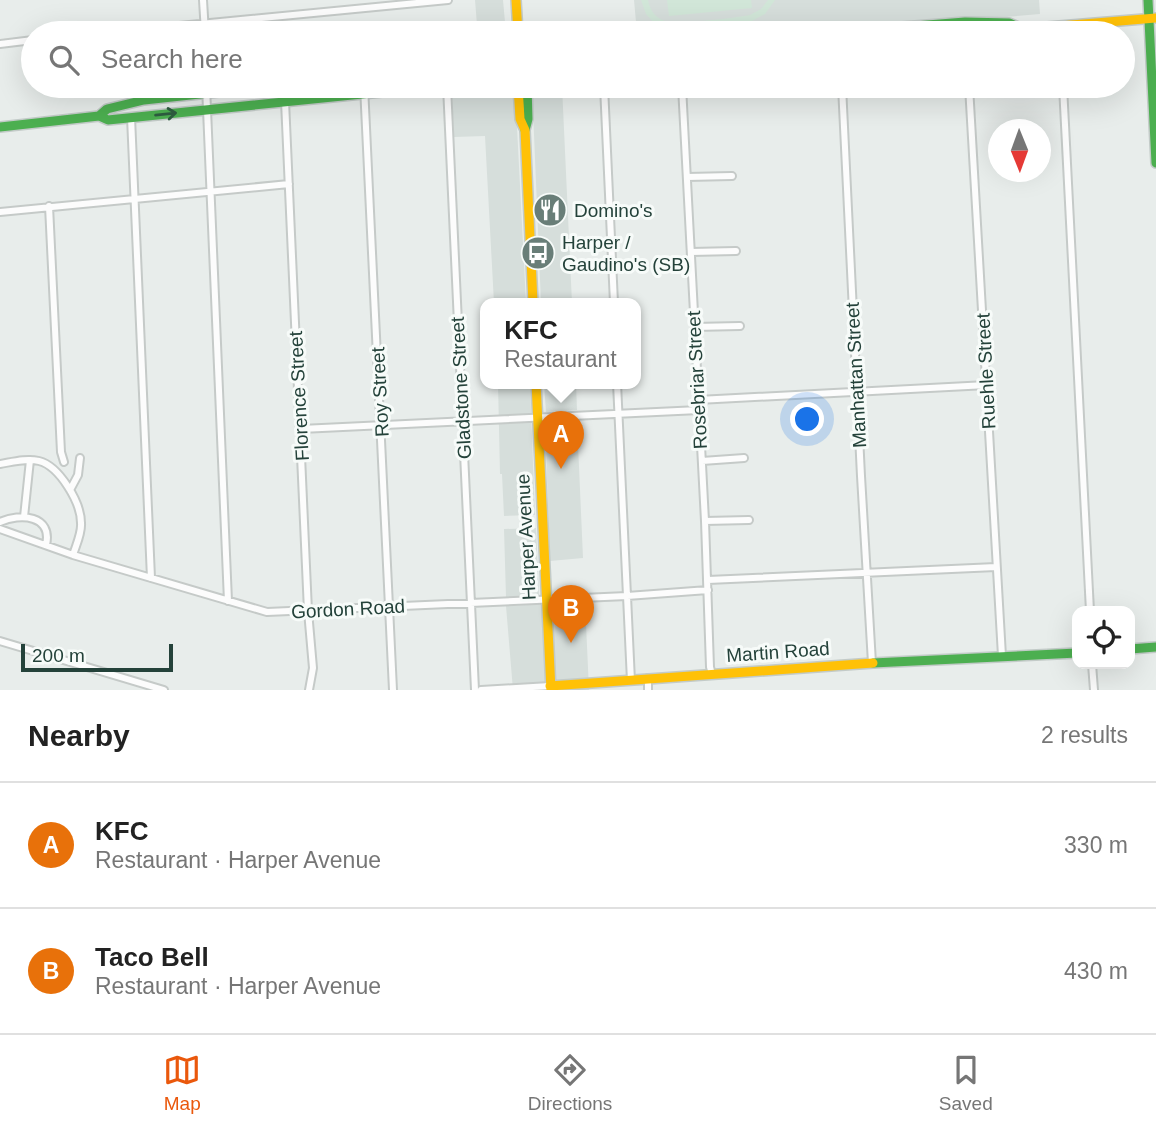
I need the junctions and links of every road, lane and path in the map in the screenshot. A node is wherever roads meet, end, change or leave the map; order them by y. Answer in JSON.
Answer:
{"nodes":[{"id":1,"x":203,"y":0,"type":"edge"},
{"id":2,"x":448,"y":0,"type":"edge"},
{"id":3,"x":516,"y":0,"type":"edge"},
{"id":4,"x":1148,"y":0,"type":"edge"},
{"id":5,"x":1152,"y":18,"type":"edge"},
{"id":6,"x":204,"y":21,"type":"edge"},
{"id":7,"x":234,"y":21,"type":"edge"},
{"id":8,"x":517,"y":21,"type":"edge"},
{"id":9,"x":1129,"y":21,"type":"edge"},
{"id":10,"x":21,"y":41,"type":"edge"},
{"id":11,"x":0,"y":44,"type":"edge"},
{"id":12,"x":155,"y":98,"type":"edge"},
{"id":13,"x":206,"y":98,"type":"edge"},
{"id":14,"x":307,"y":98,"type":"edge"},
{"id":15,"x":365,"y":98,"type":"edge"},
{"id":16,"x":448,"y":98,"type":"edge"},
{"id":17,"x":519,"y":98,"type":"edge"},
{"id":18,"x":527,"y":98,"type":"edge"},
{"id":19,"x":605,"y":98,"type":"edge"},
{"id":20,"x":683,"y":98,"type":"edge"},
{"id":21,"x":843,"y":98,"type":"edge"},
{"id":22,"x":970,"y":98,"type":"edge"},
{"id":23,"x":1064,"y":98,"type":"edge"},
{"id":24,"x":285,"y":101,"type":"junction"},
{"id":25,"x":129,"y":104,"type":"junction"},
{"id":26,"x":207,"y":109,"type":"junction"},
{"id":27,"x":99,"y":116,"type":"junction"},
{"id":28,"x":131,"y":117,"type":"junction"},
{"id":29,"x":0,"y":127,"type":"edge"},
{"id":30,"x":525,"y":130,"type":"junction"},
{"id":31,"x":1156,"y":163,"type":"edge"},
{"id":32,"x":733,"y":176,"type":"dead end"},
{"id":33,"x":687,"y":177,"type":"junction"},
{"id":34,"x":289,"y":184,"type":"junction"},
{"id":35,"x":211,"y":191,"type":"junction"},
{"id":36,"x":135,"y":198,"type":"junction"},
{"id":37,"x":49,"y":206,"type":"junction"},
{"id":38,"x":0,"y":212,"type":"edge"},
{"id":39,"x":736,"y":251,"type":"dead end"},
{"id":40,"x":691,"y":253,"type":"junction"},
{"id":41,"x":533,"y":298,"type":"edge"},
{"id":42,"x":614,"y":298,"type":"edge"},
{"id":43,"x":740,"y":326,"type":"dead end"},
{"id":44,"x":694,"y":327,"type":"junction"},
{"id":45,"x":987,"y":386,"type":"junction"},
{"id":46,"x":536,"y":389,"type":"edge"},
{"id":47,"x":617,"y":389,"type":"edge"},
{"id":48,"x":857,"y":392,"type":"junction"},
{"id":49,"x":698,"y":400,"type":"junction"},
{"id":50,"x":699,"y":410,"type":"junction"},
{"id":51,"x":619,"y":414,"type":"junction"},
{"id":52,"x":538,"y":418,"type":"junction"},
{"id":53,"x":463,"y":421,"type":"junction"},
{"id":54,"x":381,"y":425,"type":"junction"},
{"id":55,"x":301,"y":429,"type":"junction"},
{"id":56,"x":80,"y":458,"type":"dead end"},
{"id":57,"x":744,"y":458,"type":"dead end"},
{"id":58,"x":30,"y":460,"type":"junction"},
{"id":59,"x":702,"y":461,"type":"junction"},
{"id":60,"x":64,"y":462,"type":"dead end"},
{"id":61,"x":0,"y":464,"type":"edge"},
{"id":62,"x":0,"y":471,"type":"edge"},
{"id":63,"x":70,"y":490,"type":"junction"},
{"id":64,"x":24,"y":517,"type":"junction"},
{"id":65,"x":749,"y":520,"type":"dead end"},
{"id":66,"x":705,"y":521,"type":"junction"},
{"id":67,"x":0,"y":522,"type":"edge"},
{"id":68,"x":46,"y":545,"type":"junction"},
{"id":69,"x":73,"y":555,"type":"junction"},
{"id":70,"x":996,"y":567,"type":"junction"},
{"id":71,"x":866,"y":573,"type":"junction"},
{"id":72,"x":151,"y":578,"type":"junction"},
{"id":73,"x":708,"y":580,"type":"junction"},
{"id":74,"x":708,"y":590,"type":"junction"},
{"id":75,"x":627,"y":596,"type":"junction"},
{"id":76,"x":546,"y":599,"type":"junction"},
{"id":77,"x":228,"y":601,"type":"junction"},
{"id":78,"x":471,"y":602,"type":"junction"},
{"id":79,"x":1090,"y":606,"type":"edge"},
{"id":80,"x":390,"y":607,"type":"junction"},
{"id":81,"x":308,"y":611,"type":"junction"},
{"id":82,"x":0,"y":640,"type":"edge"},
{"id":83,"x":1156,"y":647,"type":"edge"},
{"id":84,"x":1135,"y":649,"type":"edge"},
{"id":85,"x":1072,"y":653,"type":"edge"},
{"id":86,"x":1002,"y":656,"type":"junction"},
{"id":87,"x":872,"y":663,"type":"junction"},
{"id":88,"x":1092,"y":669,"type":"edge"},
{"id":89,"x":712,"y":674,"type":"junction"},
{"id":90,"x":648,"y":678,"type":"junction"},
{"id":91,"x":631,"y":681,"type":"junction"},
{"id":92,"x":550,"y":688,"type":"edge"},
{"id":93,"x":164,"y":690,"type":"edge"},
{"id":94,"x":309,"y":690,"type":"edge"},
{"id":95,"x":393,"y":690,"type":"edge"},
{"id":96,"x":475,"y":690,"type":"edge"},
{"id":97,"x":481,"y":690,"type":"edge"},
{"id":98,"x":648,"y":690,"type":"edge"},
{"id":99,"x":1094,"y":690,"type":"edge"}],
"edges":[{"from":1,"to":6,"type":"street"},
{"from":2,"to":7,"type":"street"},
{"from":3,"to":8,"type":"main road"},
{"from":4,"to":5,"type":"main road"},
{"from":5,"to":9,"type":"main road"},
{"from":5,"to":31,"type":"main road"},
{"from":10,"to":11,"type":"street"},
{"from":12,"to":25,"type":"main road"},
{"from":13,"to":26,"type":"street"},
{"from":14,"to":24,"type":"main road"},
{"from":15,"to":54,"type":"street","name":"Roy Street"},
{"from":16,"to":53,"type":"street","name":"Gladstone Street"},
{"from":17,"to":30,"type":"main road"},
{"from":18,"to":30,"type":"main road"},
{"from":19,"to":42,"type":"street"},
{"from":20,"to":33,"type":"street","name":"Rosebriar Street"},
{"from":21,"to":48,"type":"street","name":"Manhattan Street"},
{"from":22,"to":45,"type":"street","name":"Ruehle Street"},
{"from":23,"to":79,"type":"street"},
{"from":24,"to":26,"type":"main road"},
{"from":24,"to":34,"type":"street","name":"Florence Street"},
{"from":25,"to":27,"type":"main road"},
{"from":25,"to":28,"type":"main road"},
{"from":28,"to":26,"type":"main road","one_way":true},
{"from":26,"to":35,"type":"street"},
{"from":27,"to":28,"type":"main road"},
{"from":27,"to":29,"type":"main road"},
{"from":28,"to":36,"type":"street"},
{"from":30,"to":41,"type":"main road"},
{"from":32,"to":33,"type":"street"},
{"from":33,"to":40,"type":"street","name":"Rosebriar Street"},
{"from":34,"to":35,"type":"street"},
{"from":34,"to":55,"type":"street","name":"Florence Street"},
{"from":35,"to":36,"type":"street"},
{"from":35,"to":77,"type":"street"},
{"from":36,"to":37,"type":"street"},
{"from":36,"to":72,"type":"street"},
{"from":37,"to":38,"type":"street"},
{"from":37,"to":60,"type":"street"},
{"from":39,"to":40,"type":"street"},
{"from":40,"to":44,"type":"street","name":"Rosebriar Street"},
{"from":43,"to":44,"type":"street"},
{"from":44,"to":49,"type":"street","name":"Rosebriar Street"},
{"from":45,"to":48,"type":"street"},
{"from":45,"to":70,"type":"street","name":"Ruehle Street"},
{"from":46,"to":52,"type":"main road","name":"Harper Avenue"},
{"from":47,"to":51,"type":"street"},
{"from":48,"to":49,"type":"street"},
{"from":48,"to":71,"type":"street","name":"Manhattan Street"},
{"from":49,"to":50,"type":"street","name":"Rosebriar Street"},
{"from":50,"to":51,"type":"street"},
{"from":50,"to":59,"type":"street","name":"Rosebriar Street"},
{"from":51,"to":52,"type":"street"},
{"from":51,"to":75,"type":"street"},
{"from":52,"to":53,"type":"street"},
{"from":52,"to":76,"type":"main road","name":"Harper Avenue"},
{"from":53,"to":54,"type":"street"},
{"from":53,"to":78,"type":"street","name":"Gladstone Street"},
{"from":54,"to":55,"type":"street"},
{"from":54,"to":80,"type":"street","name":"Roy Street"},
{"from":55,"to":81,"type":"street","name":"Florence Street"},
{"from":56,"to":63,"type":"street"},
{"from":57,"to":59,"type":"street"},
{"from":58,"to":61,"type":"street"},
{"from":58,"to":63,"type":"street"},
{"from":58,"to":64,"type":"street"},
{"from":59,"to":66,"type":"street","name":"Rosebriar Street"},
{"from":61,"to":62,"type":"street"},
{"from":63,"to":69,"type":"street"},
{"from":64,"to":67,"type":"street"},
{"from":64,"to":68,"type":"street"},
{"from":65,"to":66,"type":"street"},
{"from":66,"to":73,"type":"street","name":"Rosebriar Street"},
{"from":67,"to":68,"type":"street","name":"Gordon Road"},
{"from":68,"to":69,"type":"street","name":"Gordon Road"},
{"from":69,"to":72,"type":"street","name":"Gordon Road"},
{"from":70,"to":71,"type":"street"},
{"from":70,"to":86,"type":"street","name":"Ruehle Street"},
{"from":71,"to":73,"type":"street"},
{"from":71,"to":87,"type":"street","name":"Manhattan Street"},
{"from":72,"to":77,"type":"street","name":"Gordon Road"},
{"from":73,"to":74,"type":"street","name":"Rosebriar Street"},
{"from":74,"to":75,"type":"street","name":"Gordon Road"},
{"from":74,"to":89,"type":"street","name":"Rosebriar Street"},
{"from":75,"to":76,"type":"street","name":"Gordon Road"},
{"from":75,"to":91,"type":"street"},
{"from":76,"to":78,"type":"street","name":"Gordon Road"},
{"from":76,"to":92,"type":"main road","name":"Harper Avenue"},
{"from":77,"to":81,"type":"street","name":"Gordon Road"},
{"from":78,"to":80,"type":"street","name":"Gordon Road"},
{"from":78,"to":96,"type":"street","name":"Gladstone Street"},
{"from":80,"to":81,"type":"street","name":"Gordon Road"},
{"from":80,"to":95,"type":"street","name":"Roy Street"},
{"from":81,"to":94,"type":"street","name":"Florence Street"},
{"from":82,"to":93,"type":"street"},
{"from":83,"to":84,"type":"main road"},
{"from":85,"to":86,"type":"main road","name":"Martin Road"},
{"from":86,"to":87,"type":"main road","name":"Martin Road"},
{"from":87,"to":89,"type":"main road","name":"Martin Road"},
{"from":88,"to":99,"type":"street"},
{"from":89,"to":90,"type":"main road","name":"Martin Road"},
{"from":90,"to":91,"type":"main road","name":"Martin Road"},
{"from":90,"to":98,"type":"street"},
{"from":91,"to":92,"type":"main road","name":"Martin Road"},
{"from":92,"to":97,"type":"street","name":"Martin Road"}]}
